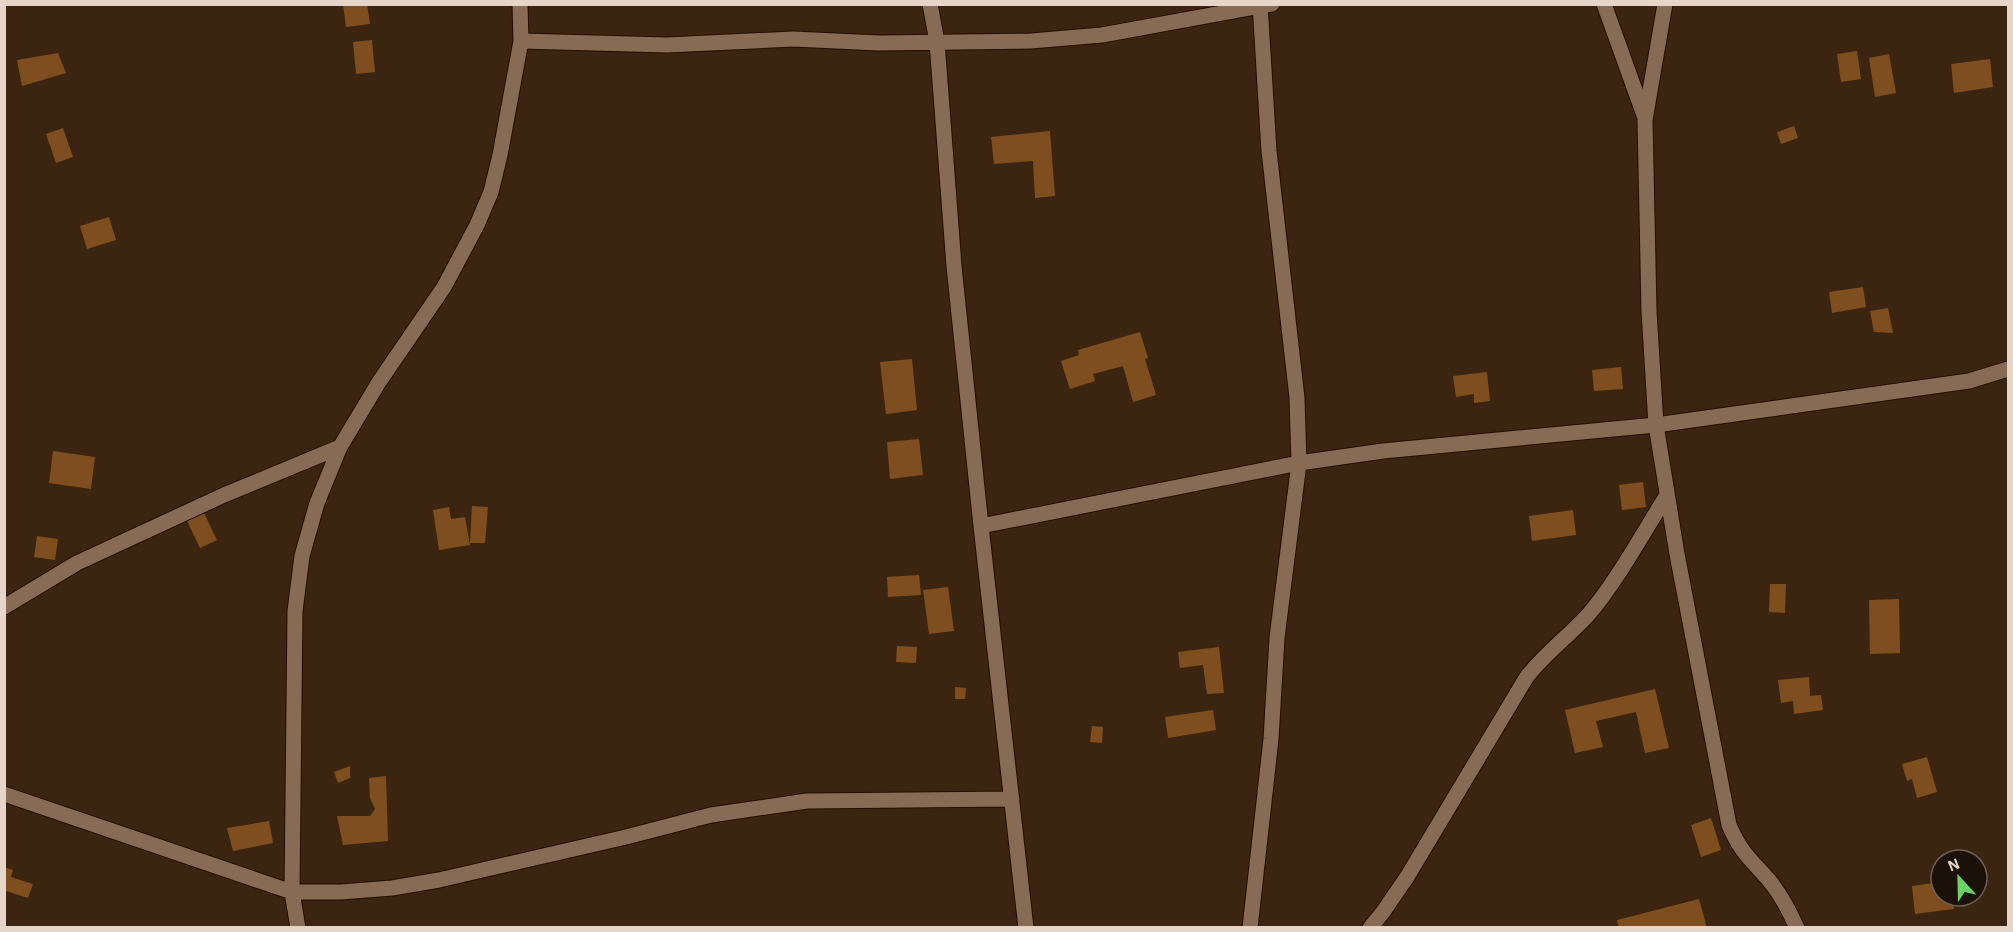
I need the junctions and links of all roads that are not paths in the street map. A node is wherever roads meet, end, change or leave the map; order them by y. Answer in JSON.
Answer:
{"nodes":[{"id":1,"x":520,"y":4,"type":"edge"},
{"id":2,"x":930,"y":4,"type":"edge"},
{"id":3,"x":1604,"y":4,"type":"edge"},
{"id":4,"x":1665,"y":4,"type":"edge"},
{"id":5,"x":1264,"y":5,"type":"edge"},
{"id":6,"x":521,"y":41,"type":"junction"},
{"id":7,"x":938,"y":42,"type":"junction"},
{"id":8,"x":1645,"y":120,"type":"junction"},
{"id":9,"x":2008,"y":369,"type":"edge"},
{"id":10,"x":1656,"y":425,"type":"junction"},
{"id":11,"x":340,"y":447,"type":"junction"},
{"id":12,"x":1299,"y":463,"type":"junction"},
{"id":13,"x":1667,"y":495,"type":"junction"},
{"id":14,"x":981,"y":526,"type":"junction"},
{"id":15,"x":4,"y":608,"type":"edge"},
{"id":16,"x":4,"y":794,"type":"edge"},
{"id":17,"x":1012,"y":799,"type":"junction"},
{"id":18,"x":292,"y":892,"type":"junction"},
{"id":19,"x":298,"y":927,"type":"edge"},
{"id":20,"x":1026,"y":927,"type":"edge"},
{"id":21,"x":1250,"y":927,"type":"edge"},
{"id":22,"x":1370,"y":927,"type":"edge"},
{"id":23,"x":1797,"y":927,"type":"edge"}],
"edges":[{"from":1,"to":6,"type":"street"},
{"from":2,"to":7,"type":"street"},
{"from":3,"to":8,"type":"street"},
{"from":4,"to":8,"type":"street"},
{"from":5,"to":7,"type":"street"},
{"from":5,"to":12,"type":"street"},
{"from":6,"to":7,"type":"street"},
{"from":6,"to":11,"type":"street"},
{"from":7,"to":14,"type":"street"},
{"from":8,"to":10,"type":"street"},
{"from":9,"to":10,"type":"street"},
{"from":10,"to":12,"type":"street"},
{"from":10,"to":13,"type":"street"},
{"from":11,"to":15,"type":"street"},
{"from":11,"to":18,"type":"street"},
{"from":12,"to":14,"type":"street"},
{"from":12,"to":21,"type":"street"},
{"from":13,"to":22,"type":"street"},
{"from":13,"to":23,"type":"street"},
{"from":14,"to":17,"type":"street"},
{"from":16,"to":18,"type":"street"},
{"from":17,"to":18,"type":"street"},
{"from":17,"to":20,"type":"street"},
{"from":18,"to":19,"type":"street"}]}
